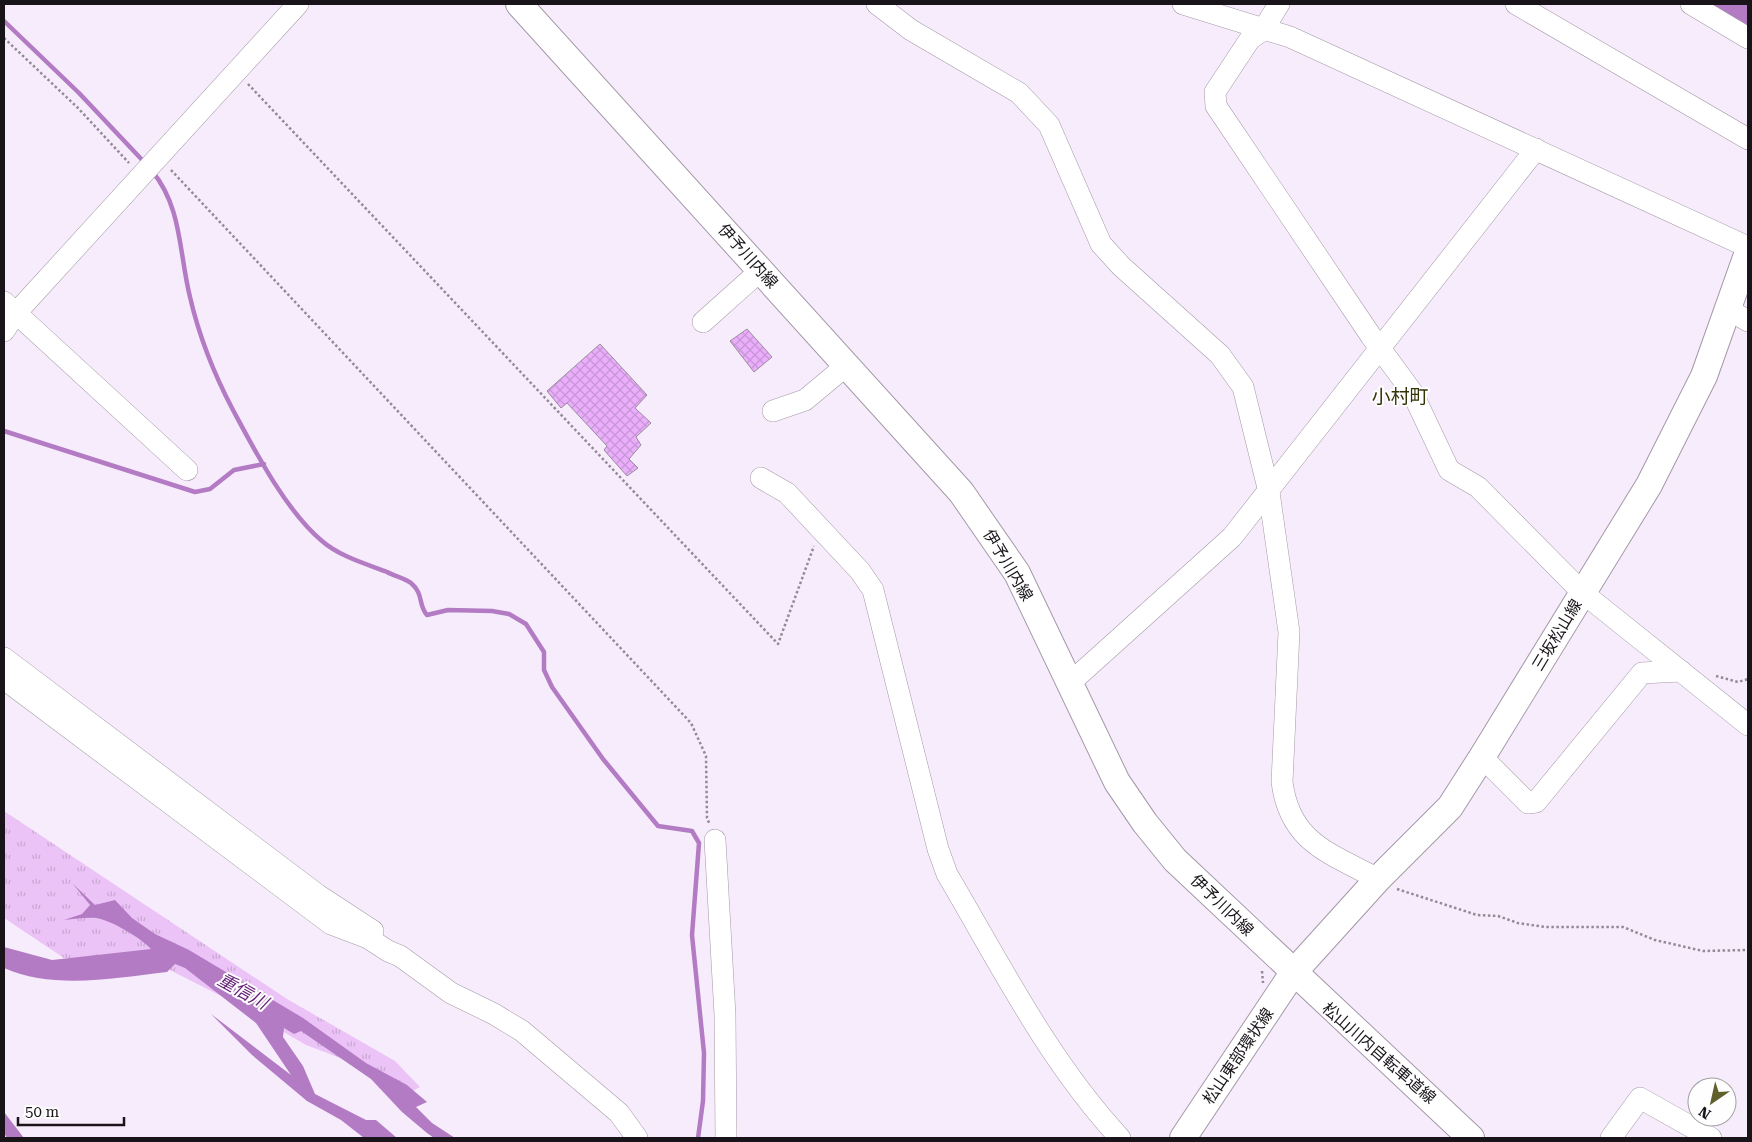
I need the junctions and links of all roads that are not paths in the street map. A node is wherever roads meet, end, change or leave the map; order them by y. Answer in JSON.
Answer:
{"nodes":[{"id":1,"x":298,"y":4,"type":"edge"},
{"id":2,"x":519,"y":4,"type":"edge"},
{"id":3,"x":877,"y":4,"type":"edge"},
{"id":4,"x":1189,"y":4,"type":"edge"},
{"id":5,"x":1279,"y":4,"type":"edge"},
{"id":6,"x":1516,"y":4,"type":"edge"},
{"id":7,"x":1690,"y":4,"type":"edge"},
{"id":8,"x":1263,"y":30,"type":"junction"},
{"id":9,"x":1748,"y":38,"type":"edge"},
{"id":10,"x":1748,"y":139,"type":"edge"},
{"id":11,"x":1536,"y":149,"type":"junction"},
{"id":12,"x":1748,"y":248,"type":"edge"},
{"id":13,"x":1748,"y":252,"type":"edge"},
{"id":14,"x":761,"y":270,"type":"junction"},
{"id":15,"x":10,"y":307,"type":"edge"},
{"id":16,"x":1738,"y":315,"type":"edge"},
{"id":17,"x":703,"y":322,"type":"dead end"},
{"id":18,"x":4,"y":331,"type":"edge"},
{"id":19,"x":1381,"y":348,"type":"junction"},
{"id":20,"x":847,"y":365,"type":"junction"},
{"id":21,"x":773,"y":411,"type":"dead end"},
{"id":22,"x":187,"y":470,"type":"dead end"},
{"id":23,"x":762,"y":478,"type":"dead end"},
{"id":24,"x":1269,"y":492,"type":"junction"},
{"id":25,"x":1583,"y":593,"type":"junction"},
{"id":26,"x":4,"y":658,"type":"edge"},
{"id":27,"x":1681,"y":671,"type":"junction"},
{"id":28,"x":4,"y":680,"type":"edge"},
{"id":29,"x":1071,"y":682,"type":"junction"},
{"id":30,"x":1748,"y":724,"type":"edge"},
{"id":31,"x":1482,"y":758,"type":"junction"},
{"id":32,"x":715,"y":840,"type":"road end"},
{"id":33,"x":1378,"y":879,"type":"junction"},
{"id":34,"x":400,"y":956,"type":"junction"},
{"id":35,"x":1293,"y":973,"type":"junction"},
{"id":36,"x":638,"y":1138,"type":"edge"},
{"id":37,"x":726,"y":1138,"type":"edge"},
{"id":38,"x":1120,"y":1138,"type":"edge"},
{"id":39,"x":1183,"y":1138,"type":"edge"},
{"id":40,"x":1470,"y":1138,"type":"edge"},
{"id":41,"x":1611,"y":1138,"type":"edge"},
{"id":42,"x":1711,"y":1138,"type":"edge"}],
"edges":[{"from":1,"to":15,"type":"street"},
{"from":2,"to":14,"type":"main road","name":"伊予川内線"},
{"from":3,"to":24,"type":"street"},
{"from":4,"to":8,"type":"street"},
{"from":5,"to":8,"type":"street"},
{"from":6,"to":10,"type":"street"},
{"from":7,"to":9,"type":"street"},
{"from":8,"to":11,"type":"street"},
{"from":8,"to":19,"type":"street"},
{"from":11,"to":12,"type":"street"},
{"from":11,"to":19,"type":"street"},
{"from":13,"to":16,"type":"main road","name":"三坂松山線"},
{"from":14,"to":17,"type":"street"},
{"from":14,"to":20,"type":"main road","name":"伊予川内線"},
{"from":15,"to":18,"type":"street"},
{"from":15,"to":22,"type":"street"},
{"from":16,"to":25,"type":"main road","name":"三坂松山線"},
{"from":19,"to":24,"type":"street"},
{"from":19,"to":25,"type":"street"},
{"from":20,"to":21,"type":"street"},
{"from":20,"to":29,"type":"main road","name":"伊予川内線"},
{"from":23,"to":38,"type":"street"},
{"from":24,"to":29,"type":"street"},
{"from":24,"to":33,"type":"street"},
{"from":25,"to":27,"type":"street"},
{"from":25,"to":31,"type":"main road","name":"三坂松山線"},
{"from":26,"to":34,"type":"street"},
{"from":27,"to":30,"type":"street"},
{"from":27,"to":31,"type":"street"},
{"from":28,"to":34,"type":"street"},
{"from":29,"to":35,"type":"main road","name":"伊予川内線"},
{"from":31,"to":33,"type":"main road","name":"三坂松山線"},
{"from":32,"to":37,"type":"street"},
{"from":33,"to":35,"type":"main road","name":"三坂松山線"},
{"from":34,"to":36,"type":"street"},
{"from":35,"to":39,"type":"main road","name":"松山東部環状線"},
{"from":35,"to":40,"type":"main road","name":"伊予川内線"},
{"from":41,"to":42,"type":"street"}]}
